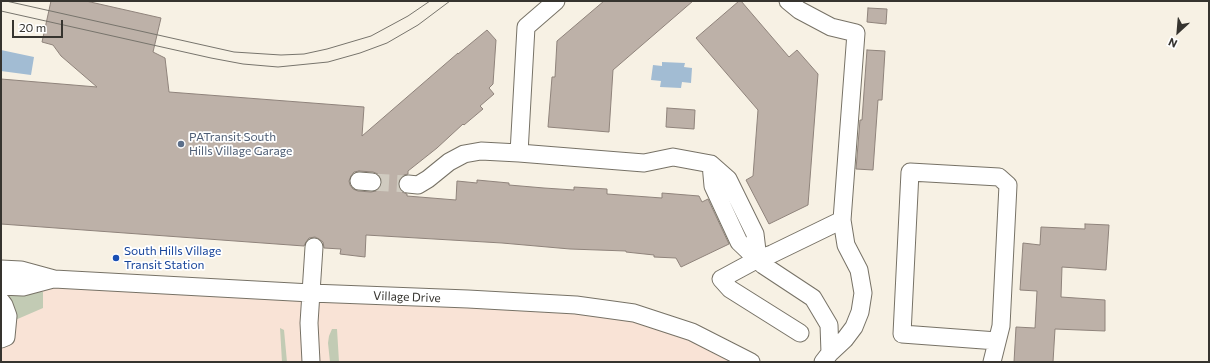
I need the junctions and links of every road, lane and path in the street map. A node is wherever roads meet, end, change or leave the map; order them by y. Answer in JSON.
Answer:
{"nodes":[{"id":1,"x":556,"y":1,"type":"edge"},
{"id":2,"x":788,"y":1,"type":"edge"},
{"id":3,"x":519,"y":153,"type":"junction"},
{"id":4,"x":408,"y":184,"type":"tunnel mouth"},
{"id":5,"x":842,"y":220,"type":"junction"},
{"id":6,"x":314,"y":247,"type":"dead end"},
{"id":7,"x":758,"y":259,"type":"junction"},
{"id":8,"x":1,"y":269,"type":"edge"},
{"id":9,"x":54,"y":278,"type":"junction"},
{"id":10,"x":1,"y":286,"type":"edge"},
{"id":11,"x":311,"y":293,"type":"junction"},
{"id":12,"x":1,"y":301,"type":"edge"},
{"id":13,"x":800,"y":333,"type":"dead end"},
{"id":14,"x":3,"y":338,"type":"edge"},
{"id":15,"x":997,"y":341,"type":"junction"},
{"id":16,"x":826,"y":358,"type":"edge"},
{"id":17,"x":311,"y":362,"type":"edge"},
{"id":18,"x":750,"y":362,"type":"edge"},
{"id":19,"x":992,"y":362,"type":"edge"}],
"edges":[{"from":1,"to":3,"type":"street"},
{"from":2,"to":5,"type":"street"},
{"from":3,"to":4,"type":"street"},
{"from":3,"to":7,"type":"street"},
{"from":5,"to":7,"type":"street"},
{"from":5,"to":16,"type":"street"},
{"from":6,"to":11,"type":"street"},
{"from":7,"to":13,"type":"street"},
{"from":7,"to":16,"type":"street"},
{"from":8,"to":9,"type":"street","name":"Village Drive"},
{"from":9,"to":10,"type":"street","name":"Village Drive"},
{"from":9,"to":11,"type":"street","name":"Village Drive"},
{"from":11,"to":17,"type":"street"},
{"from":11,"to":18,"type":"street","name":"Village Drive"},
{"from":12,"to":14,"type":"street"},
{"from":15,"to":15,"type":"street"},
{"from":15,"to":19,"type":"street"}]}
